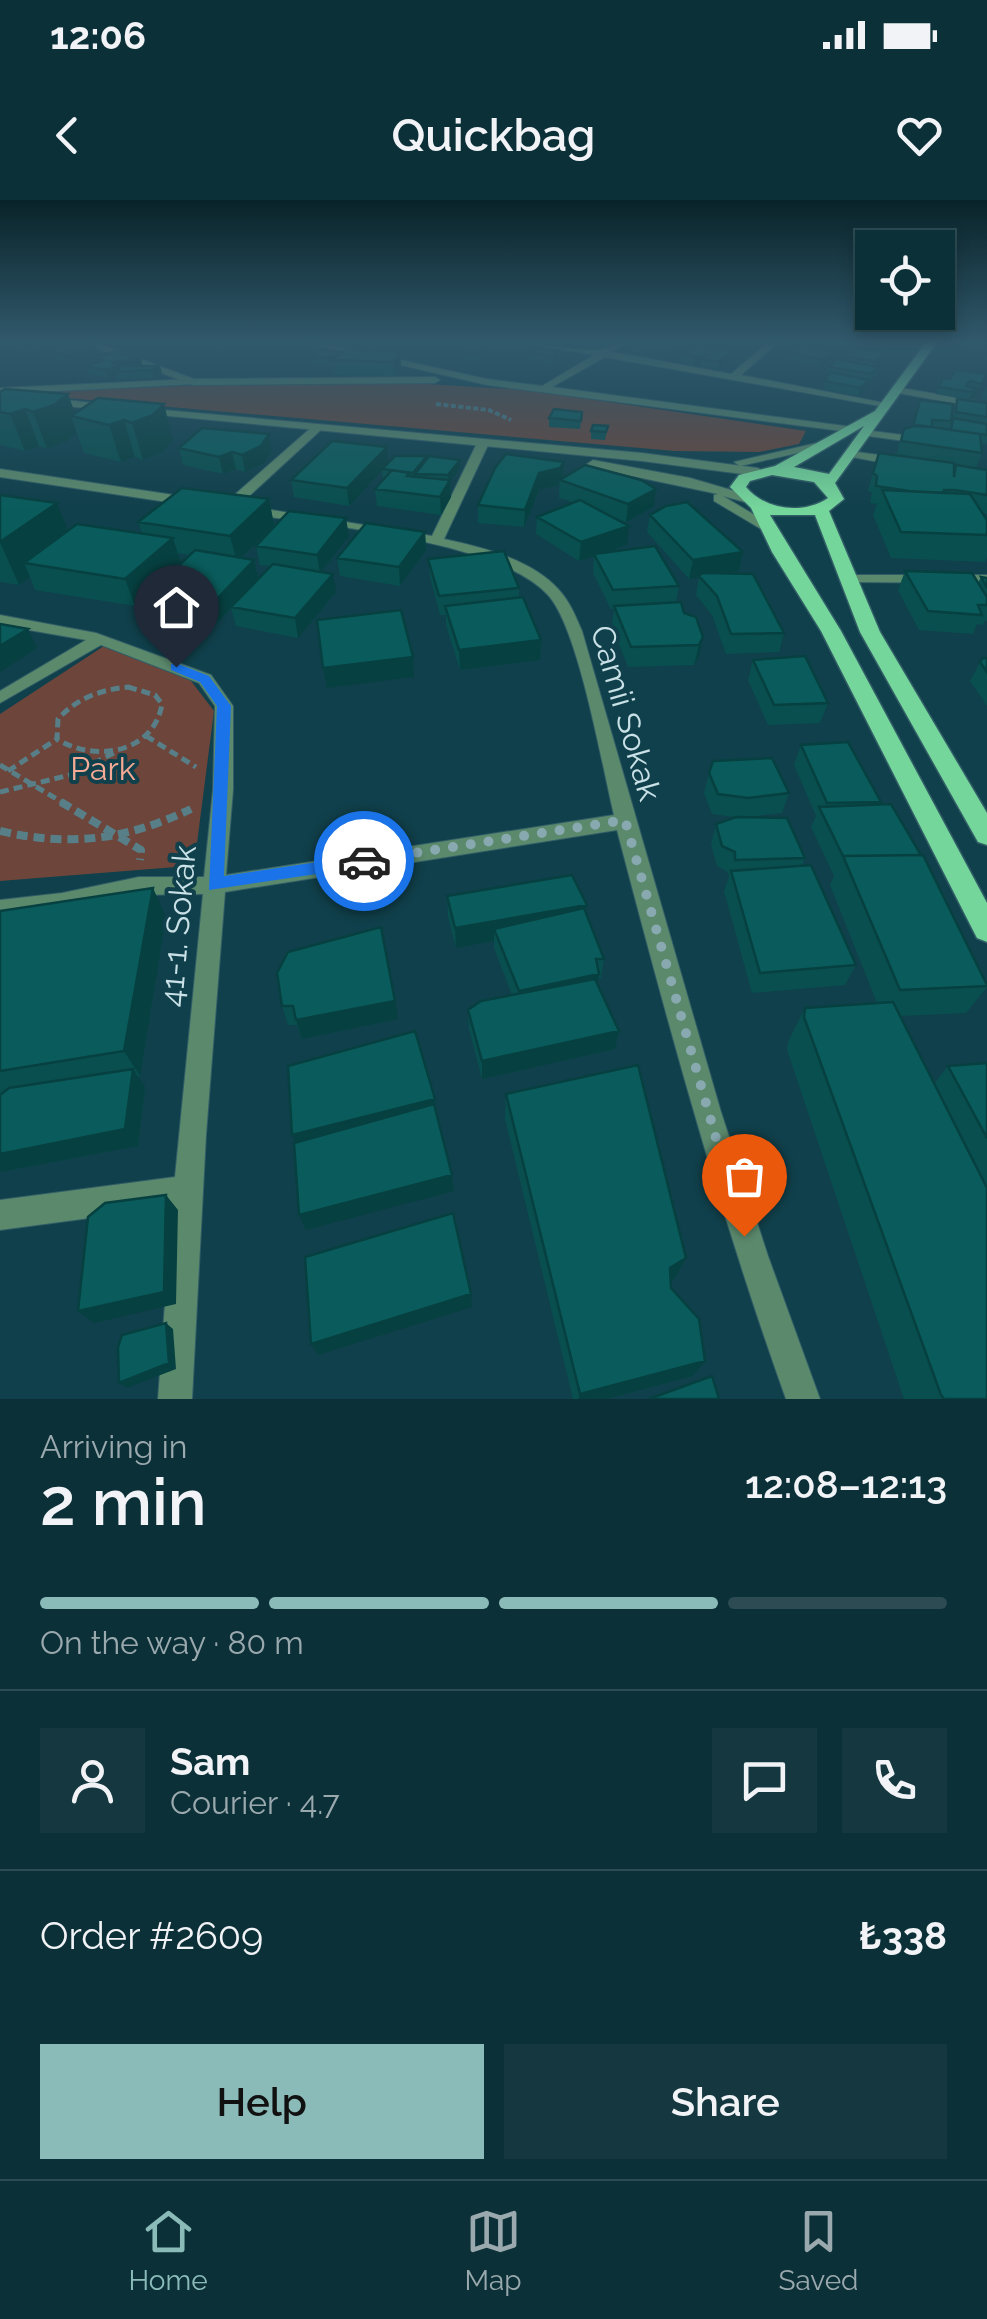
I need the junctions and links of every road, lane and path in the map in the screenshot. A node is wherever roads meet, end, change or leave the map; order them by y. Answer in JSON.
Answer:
{"nodes":[{"id":1,"x":10,"y":397,"type":"edge"},
{"id":2,"x":618,"y":397,"type":"edge"},
{"id":3,"x":835,"y":397,"type":"edge"},
{"id":4,"x":891,"y":397,"type":"edge"},
{"id":5,"x":936,"y":397,"type":"edge"},
{"id":6,"x":987,"y":406,"type":"edge"},
{"id":7,"x":883,"y":407,"type":"junction"},
{"id":8,"x":317,"y":428,"type":"junction"},
{"id":9,"x":849,"y":429,"type":"junction"},
{"id":10,"x":865,"y":433,"type":"junction"},
{"id":11,"x":935,"y":442,"type":"edge"},
{"id":12,"x":483,"y":443,"type":"junction"},
{"id":13,"x":821,"y":445,"type":"junction"},
{"id":14,"x":850,"y":454,"type":"junction"},
{"id":15,"x":908,"y":464,"type":"edge"},
{"id":16,"x":714,"y":466,"type":"junction"},
{"id":17,"x":778,"y":470,"type":"junction"},
{"id":18,"x":758,"y":472,"type":"junction"},
{"id":19,"x":0,"y":473,"type":"edge"},
{"id":20,"x":690,"y":482,"type":"junction"},
{"id":21,"x":824,"y":482,"type":"junction"},
{"id":22,"x":752,"y":502,"type":"junction"},
{"id":23,"x":229,"y":507,"type":"junction"},
{"id":24,"x":821,"y":510,"type":"junction"},
{"id":25,"x":766,"y":526,"type":"junction"},
{"id":26,"x":436,"y":542,"type":"junction"},
{"id":27,"x":847,"y":579,"type":"junction"},
{"id":28,"x":987,"y":580,"type":"edge"},
{"id":29,"x":0,"y":620,"type":"edge"},
{"id":30,"x":100,"y":639,"type":"junction"},
{"id":31,"x":0,"y":698,"type":"edge"},
{"id":32,"x":146,"y":736,"type":"junction"},
{"id":33,"x":57,"y":739,"type":"junction"},
{"id":34,"x":122,"y":749,"type":"junction"},
{"id":35,"x":0,"y":765,"type":"edge"},
{"id":36,"x":8,"y":771,"type":"junction"},
{"id":37,"x":26,"y":783,"type":"junction"},
{"id":38,"x":222,"y":787,"type":"junction"},
{"id":39,"x":0,"y":792,"type":"edge"},
{"id":40,"x":625,"y":820,"type":"junction"},
{"id":41,"x":0,"y":831,"type":"edge"},
{"id":42,"x":120,"y":836,"type":"junction"},
{"id":43,"x":987,"y":836,"type":"edge"},
{"id":44,"x":215,"y":885,"type":"junction"},
{"id":45,"x":138,"y":886,"type":"junction"},
{"id":46,"x":0,"y":909,"type":"edge"},
{"id":47,"x":987,"y":930,"type":"edge"},
{"id":48,"x":188,"y":1190,"type":"junction"},
{"id":49,"x":0,"y":1215,"type":"edge"},
{"id":50,"x":175,"y":1399,"type":"edge"},
{"id":51,"x":804,"y":1399,"type":"edge"}],
"edges":[{"from":1,"to":8,"type":"street"},
{"from":2,"to":9,"type":"street"},
{"from":3,"to":7,"type":"street"},
{"from":4,"to":7,"type":"main road"},
{"from":5,"to":6,"type":"street"},
{"from":7,"to":9,"type":"main road"},
{"from":7,"to":10,"type":"main road"},
{"from":8,"to":12,"type":"street"},
{"from":8,"to":23,"type":"street"},
{"from":9,"to":13,"type":"main road"},
{"from":10,"to":11,"type":"street"},
{"from":10,"to":14,"type":"main road"},
{"from":12,"to":16,"type":"street"},
{"from":12,"to":20,"type":"street"},
{"from":12,"to":26,"type":"street"},
{"from":13,"to":16,"type":"street"},
{"from":13,"to":17,"type":"main road"},
{"from":14,"to":15,"type":"street"},
{"from":14,"to":21,"type":"main road"},
{"from":16,"to":18,"type":"street"},
{"from":17,"to":18,"type":"main road"},
{"from":17,"to":21,"type":"main road"},
{"from":18,"to":22,"type":"main road"},
{"from":19,"to":23,"type":"street","name":"Camii Sokak"},
{"from":20,"to":22,"type":"street"},
{"from":20,"to":25,"type":"street"},
{"from":21,"to":24,"type":"main road"},
{"from":22,"to":24,"type":"main road"},
{"from":22,"to":25,"type":"main road"},
{"from":23,"to":26,"type":"street","name":"Camii Sokak"},
{"from":24,"to":27,"type":"main road"},
{"from":25,"to":47,"type":"main road"},
{"from":26,"to":40,"type":"street","name":"Camii Sokak"},
{"from":27,"to":28,"type":"street"},
{"from":27,"to":43,"type":"main road"},
{"from":29,"to":30,"type":"street","name":"41-1. Sokak"},
{"from":30,"to":31,"type":"street"},
{"from":30,"to":38,"type":"street","name":"41-1. Sokak"},
{"from":32,"to":33,"type":"path"},
{"from":32,"to":34,"type":"path"},
{"from":32,"to":38,"type":"path"},
{"from":33,"to":34,"type":"path"},
{"from":33,"to":36,"type":"path"},
{"from":34,"to":37,"type":"path"},
{"from":35,"to":36,"type":"path"},
{"from":36,"to":37,"type":"path"},
{"from":37,"to":39,"type":"path"},
{"from":37,"to":42,"type":"path"},
{"from":38,"to":42,"type":"path"},
{"from":38,"to":44,"type":"street","name":"41-1. Sokak"},
{"from":40,"to":44,"type":"street"},
{"from":40,"to":51,"type":"street","name":"Camii Sokak"},
{"from":41,"to":42,"type":"path"},
{"from":42,"to":45,"type":"path"},
{"from":44,"to":45,"type":"street"},
{"from":44,"to":48,"type":"street","name":"41-1. Sokak"},
{"from":45,"to":46,"type":"street"},
{"from":48,"to":49,"type":"street"},
{"from":48,"to":50,"type":"street","name":"41-1. Sokak"}]}
